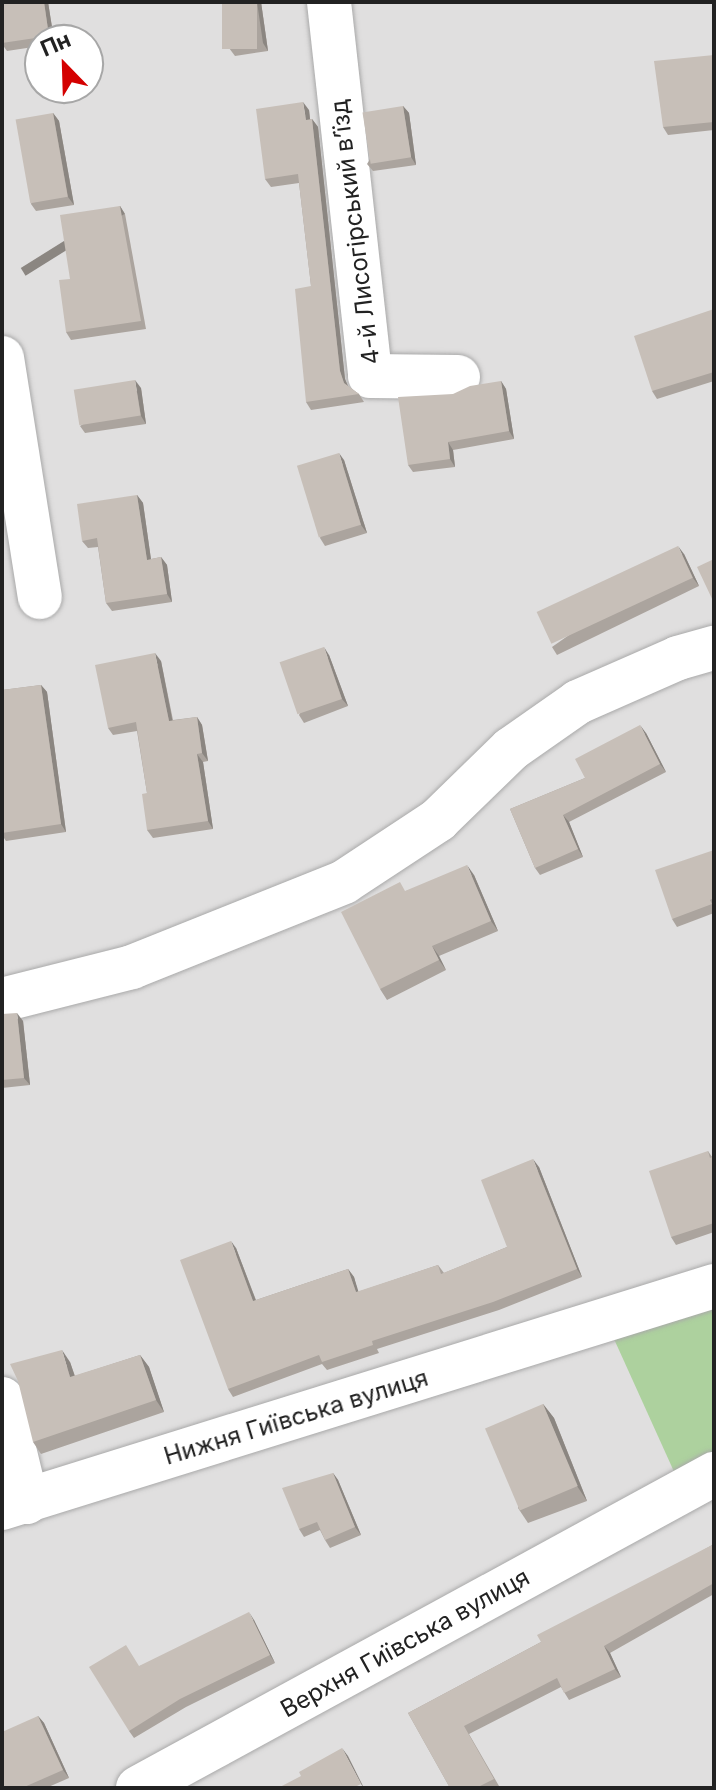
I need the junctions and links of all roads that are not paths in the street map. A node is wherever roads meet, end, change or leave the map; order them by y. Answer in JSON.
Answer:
{"nodes":[{"id":1,"x":329,"y":2,"type":"edge"},
{"id":2,"x":2,"y":358,"type":"edge"},
{"id":3,"x":458,"y":377,"type":"dead end"},
{"id":4,"x":40,"y":597,"type":"dead end"},
{"id":5,"x":714,"y":648,"type":"edge"},
{"id":6,"x":2,"y":1000,"type":"edge"},
{"id":7,"x":714,"y":1286,"type":"edge"},
{"id":8,"x":2,"y":1399,"type":"edge"},
{"id":9,"x":714,"y":1474,"type":"edge"},
{"id":10,"x":15,"y":1505,"type":"edge"},
{"id":11,"x":138,"y":1788,"type":"edge"}],
"edges":[{"from":1,"to":3,"type":"street","name":"4-й Лисогірський в’їзд"},
{"from":2,"to":4,"type":"street"},
{"from":5,"to":6,"type":"street"},
{"from":7,"to":10,"type":"street","name":"Нижня Гиївська вулиця"},
{"from":8,"to":10,"type":"street"},
{"from":9,"to":11,"type":"street","name":"Верхня Гиївська вулиця"}]}
